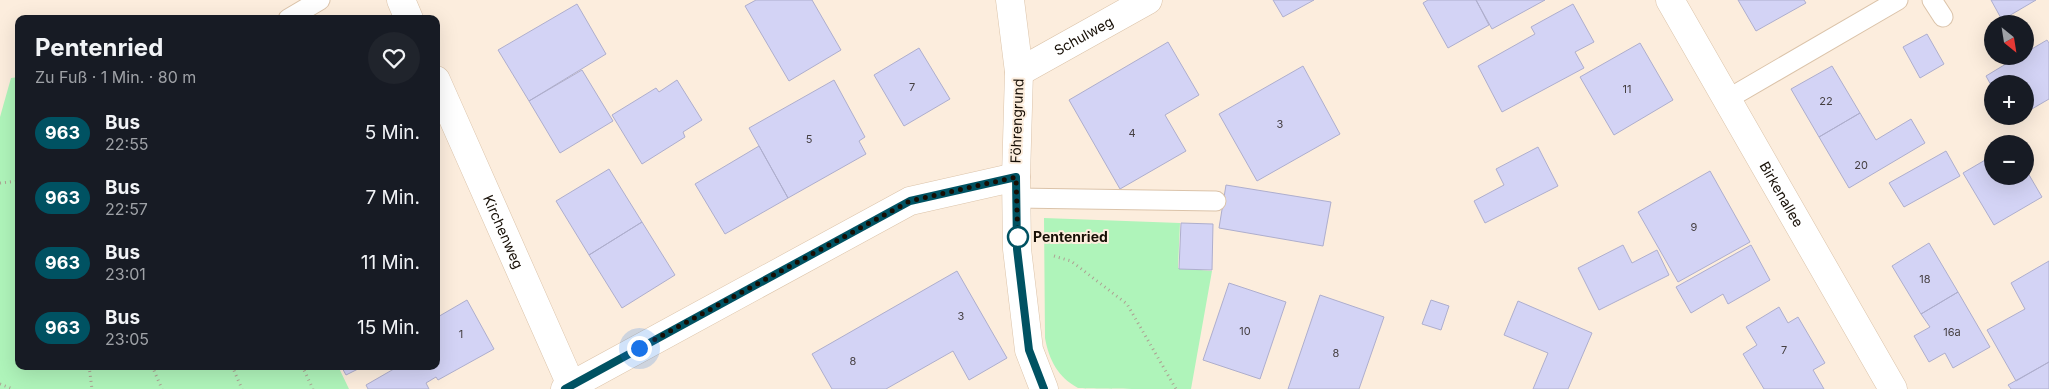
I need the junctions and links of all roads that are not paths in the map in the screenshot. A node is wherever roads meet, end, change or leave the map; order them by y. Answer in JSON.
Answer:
{"nodes":[{"id":1,"x":320,"y":0,"type":"edge"},
{"id":2,"x":401,"y":0,"type":"edge"},
{"id":3,"x":1010,"y":0,"type":"edge"},
{"id":4,"x":1148,"y":0,"type":"edge"},
{"id":5,"x":1670,"y":0,"type":"edge"},
{"id":6,"x":1898,"y":0,"type":"edge"},
{"id":7,"x":1932,"y":0,"type":"edge"},
{"id":8,"x":295,"y":15,"type":"edge"},
{"id":9,"x":407,"y":15,"type":"edge"},
{"id":10,"x":1943,"y":17,"type":"dead end"},
{"id":11,"x":1019,"y":72,"type":"junction"},
{"id":12,"x":440,"y":89,"type":"edge"},
{"id":13,"x":1726,"y":100,"type":"junction"},
{"id":14,"x":1016,"y":187,"type":"junction"},
{"id":15,"x":1216,"y":201,"type":"dead end"},
{"id":16,"x":568,"y":387,"type":"edge"},
{"id":17,"x":1044,"y":389,"type":"edge"},
{"id":18,"x":1893,"y":389,"type":"edge"}],
"edges":[{"from":1,"to":8,"type":"lane"},
{"from":2,"to":9,"type":"street"},
{"from":3,"to":11,"type":"street","name":"Föhrengrund"},
{"from":4,"to":11,"type":"street","name":"Schulweg"},
{"from":5,"to":13,"type":"street","name":"Birkenallee"},
{"from":6,"to":13,"type":"lane"},
{"from":7,"to":10,"type":"lane"},
{"from":11,"to":14,"type":"street","name":"Föhrengrund"},
{"from":12,"to":16,"type":"street","name":"Kirchenweg"},
{"from":13,"to":18,"type":"street","name":"Birkenallee"},
{"from":14,"to":15,"type":"lane"},
{"from":14,"to":16,"type":"street"},
{"from":14,"to":17,"type":"street","name":"Föhrengrund"}]}
